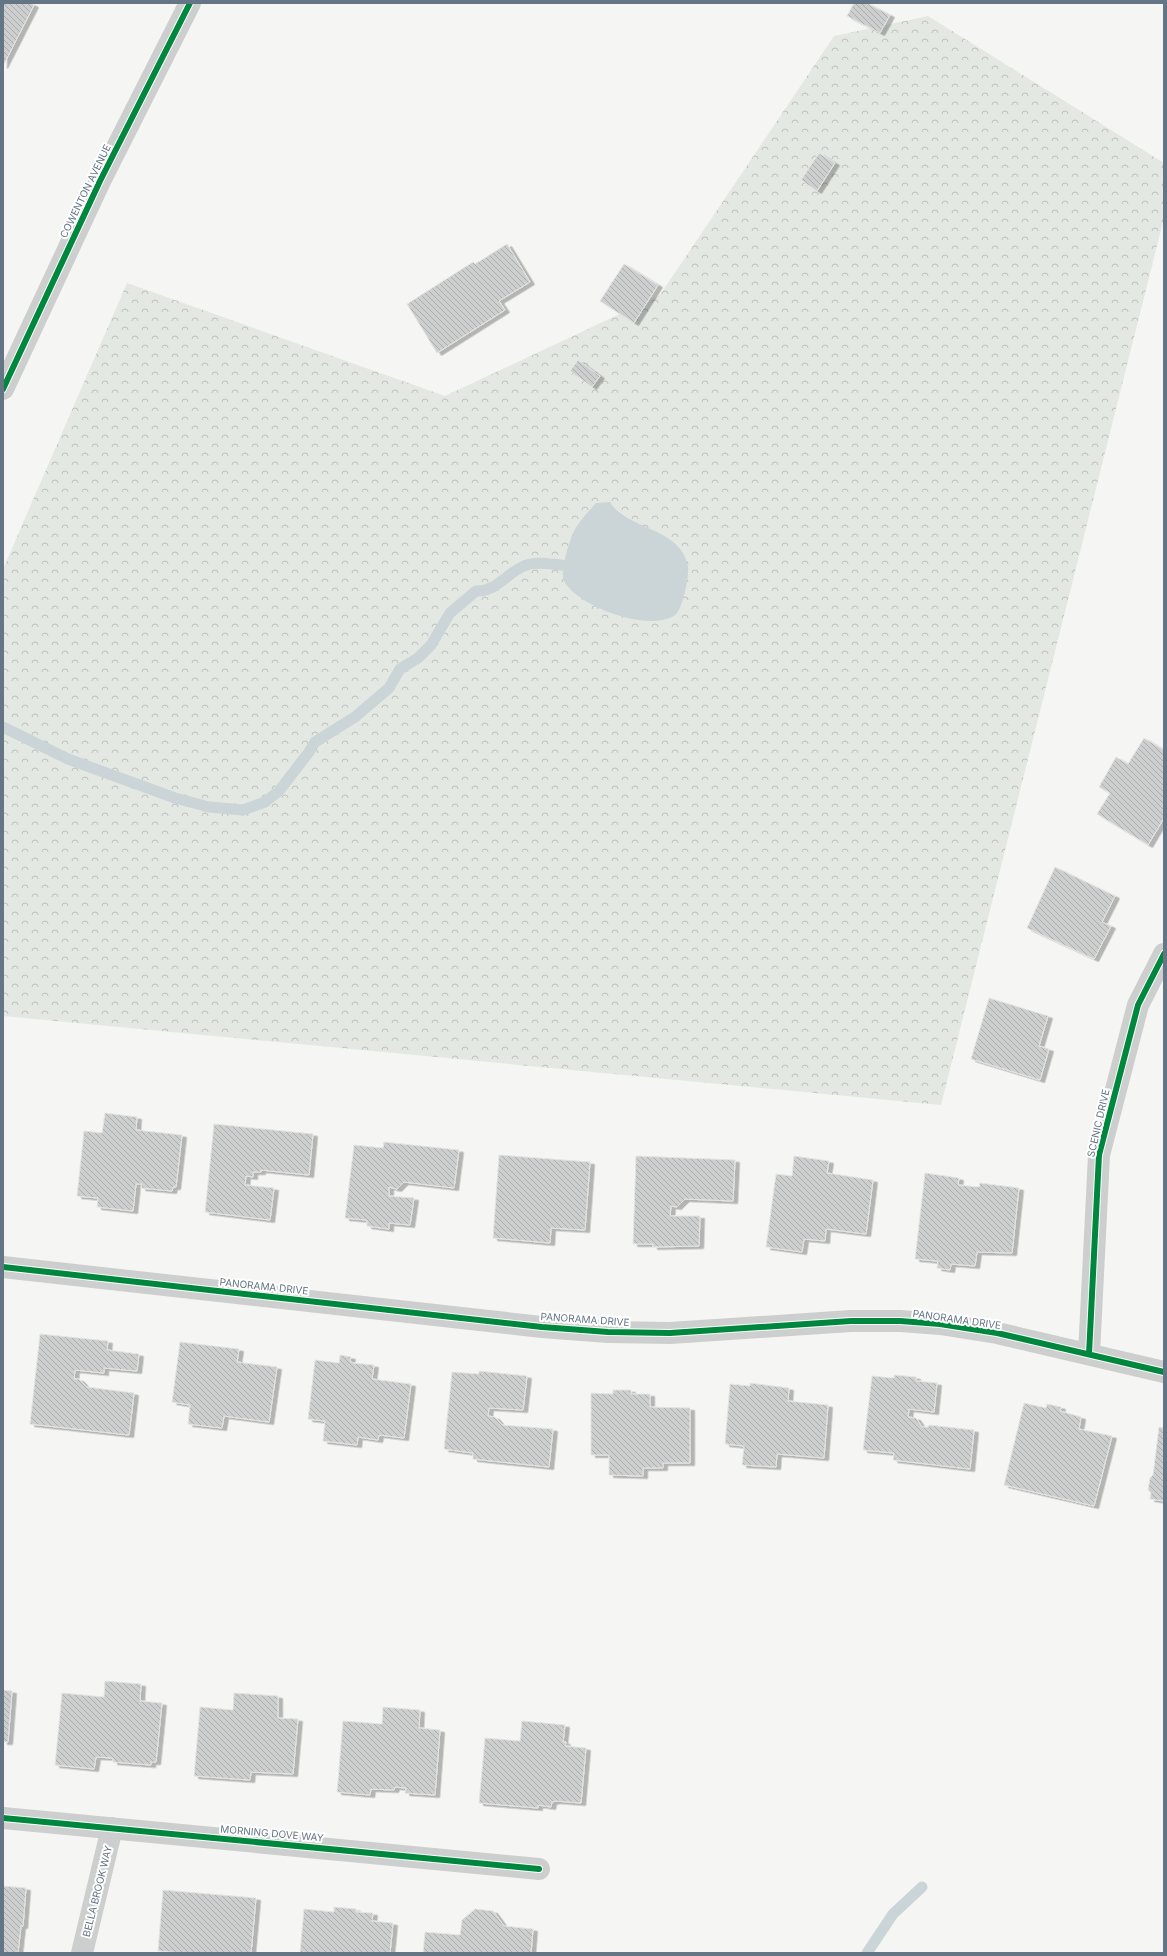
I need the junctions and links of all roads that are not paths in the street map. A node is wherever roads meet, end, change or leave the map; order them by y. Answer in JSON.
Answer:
{"nodes":[{"id":1,"x":190,"y":3,"type":"edge"},
{"id":2,"x":3,"y":389,"type":"edge"},
{"id":3,"x":1164,"y":954,"type":"edge"},
{"id":4,"x":3,"y":1267,"type":"edge"},
{"id":5,"x":1089,"y":1354,"type":"junction"},
{"id":6,"x":1164,"y":1372,"type":"edge"},
{"id":7,"x":3,"y":1818,"type":"edge"},
{"id":8,"x":112,"y":1828,"type":"junction"},
{"id":9,"x":539,"y":1869,"type":"dead end"},
{"id":10,"x":82,"y":1953,"type":"edge"}],
"edges":[{"from":1,"to":2,"type":"street","name":"COWENTON AVENUE"},
{"from":3,"to":5,"type":"street","name":"SCENIC DRIVE"},
{"from":4,"to":5,"type":"street","name":"PANORAMA DRIVE"},
{"from":5,"to":6,"type":"street","name":"PANORAMA DRIVE"},
{"from":7,"to":8,"type":"street","name":"MORNING DOVE WAY"},
{"from":8,"to":9,"type":"street","name":"MORNING DOVE WAY"},
{"from":8,"to":10,"type":"street","name":"BELLA BROOK WAY"}]}
